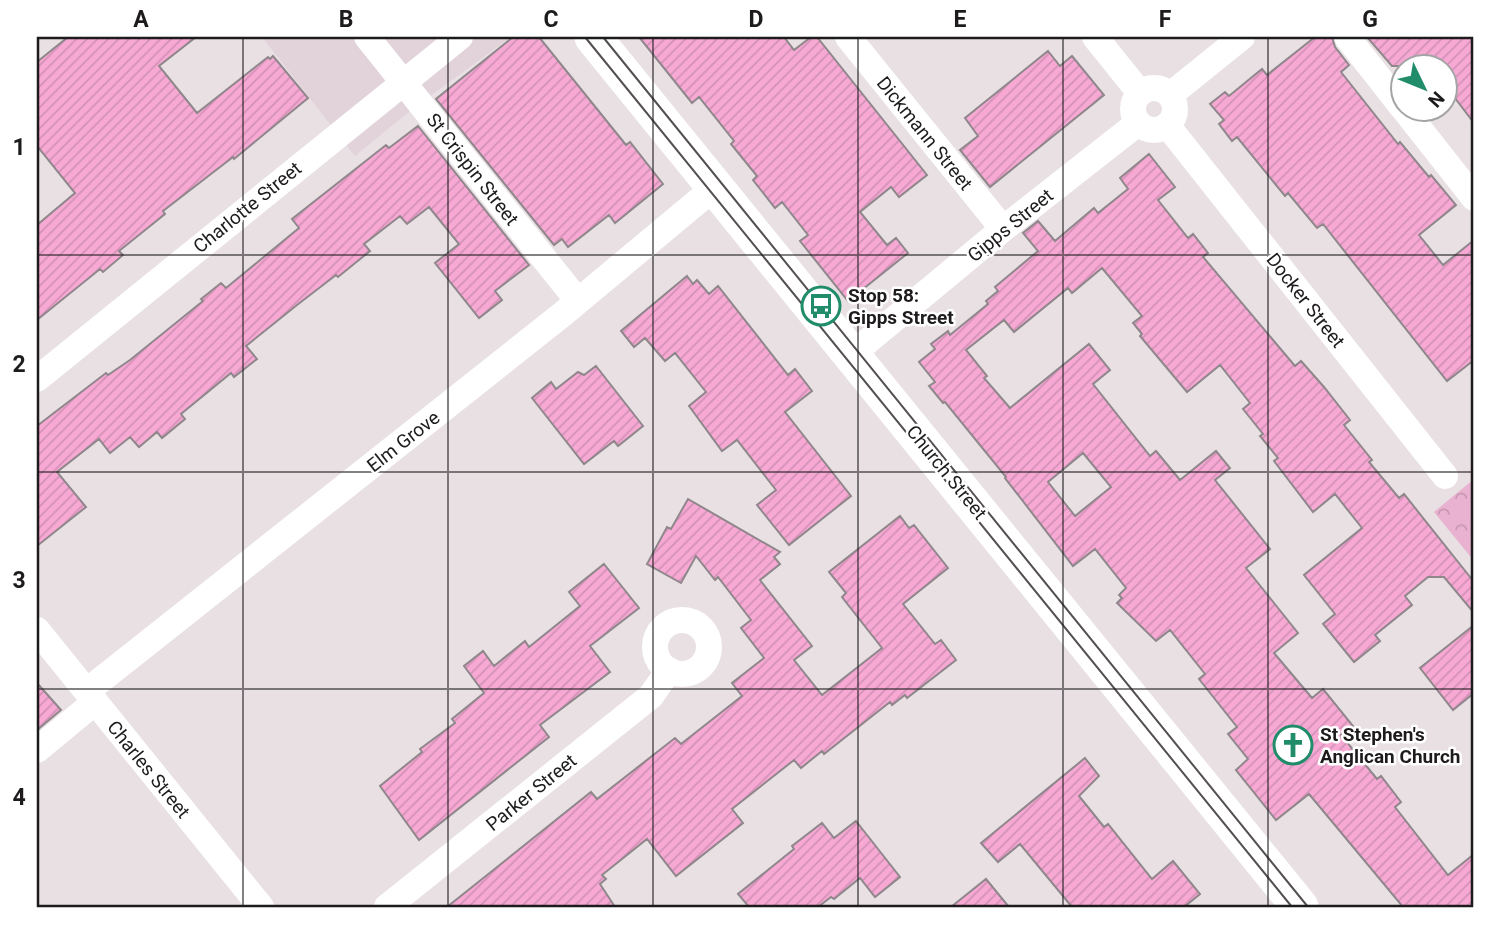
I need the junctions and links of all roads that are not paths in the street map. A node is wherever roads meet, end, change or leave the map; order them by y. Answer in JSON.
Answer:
{"nodes":[{"id":1,"x":367,"y":37,"type":"edge"},
{"id":2,"x":460,"y":37,"type":"edge"},
{"id":3,"x":593,"y":37,"type":"edge"},
{"id":4,"x":848,"y":37,"type":"edge"},
{"id":5,"x":1095,"y":37,"type":"edge"},
{"id":6,"x":1242,"y":37,"type":"edge"},
{"id":7,"x":1347,"y":37,"type":"edge"},
{"id":8,"x":402,"y":82,"type":"junction"},
{"id":9,"x":1388,"y":89,"type":"edge"},
{"id":10,"x":1140,"y":93,"type":"junction"},
{"id":11,"x":1170,"y":95,"type":"junction"},
{"id":12,"x":1414,"y":122,"type":"edge"},
{"id":13,"x":1138,"y":123,"type":"junction"},
{"id":14,"x":1167,"y":124,"type":"junction"},
{"id":15,"x":715,"y":187,"type":"junction"},
{"id":16,"x":1474,"y":198,"type":"edge"},
{"id":17,"x":1003,"y":229,"type":"junction"},
{"id":18,"x":578,"y":301,"type":"junction"},
{"id":19,"x":851,"y":355,"type":"junction"},
{"id":20,"x":37,"y":379,"type":"edge"},
{"id":21,"x":1445,"y":476,"type":"dead end"},
{"id":22,"x":37,"y":630,"type":"edge"},
{"id":23,"x":669,"y":670,"type":"dead end"},
{"id":24,"x":91,"y":697,"type":"junction"},
{"id":25,"x":37,"y":750,"type":"edge"},
{"id":26,"x":261,"y":907,"type":"edge"},
{"id":27,"x":387,"y":907,"type":"edge"},
{"id":28,"x":1300,"y":907,"type":"edge"}],
"edges":[{"from":1,"to":8,"type":"street","name":"St Crispin Street"},
{"from":2,"to":8,"type":"street","name":"Charlotte Street"},
{"from":3,"to":15,"type":"main road","name":"Church Street"},
{"from":4,"to":17,"type":"street","name":"Dickmann Street"},
{"from":5,"to":10,"type":"street"},
{"from":6,"to":11,"type":"street"},
{"from":7,"to":9,"type":"street"},
{"from":8,"to":18,"type":"street","name":"St Crispin Street"},
{"from":8,"to":20,"type":"street","name":"Charlotte Street"},
{"from":10,"to":11,"type":"street"},
{"from":10,"to":13,"type":"street"},
{"from":11,"to":14,"type":"street"},
{"from":12,"to":16,"type":"street"},
{"from":13,"to":14,"type":"street"},
{"from":13,"to":17,"type":"street","name":"Gipps Street"},
{"from":14,"to":21,"type":"street","name":"Docker Street"},
{"from":15,"to":18,"type":"street","name":"Elm Grove"},
{"from":15,"to":19,"type":"main road","name":"Church Street"},
{"from":17,"to":19,"type":"street","name":"Gipps Street"},
{"from":18,"to":24,"type":"street","name":"Elm Grove"},
{"from":19,"to":28,"type":"main road","name":"Church Street"},
{"from":22,"to":24,"type":"street","name":"Charles Street"},
{"from":23,"to":27,"type":"street","name":"Parker Street"},
{"from":24,"to":25,"type":"street","name":"Elm Grove"},
{"from":24,"to":26,"type":"street","name":"Charles Street"}]}
